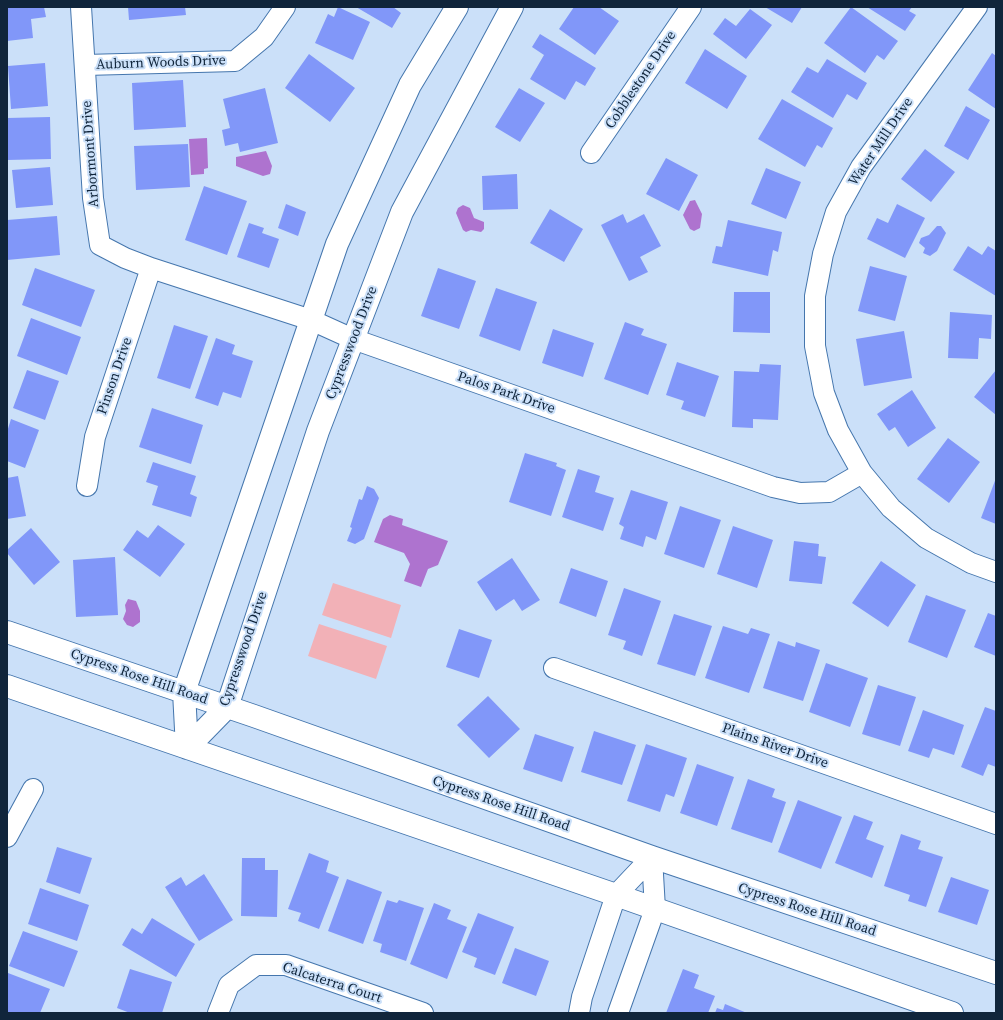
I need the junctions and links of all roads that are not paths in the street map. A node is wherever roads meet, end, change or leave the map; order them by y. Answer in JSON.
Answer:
{"nodes":[{"id":1,"x":81,"y":7,"type":"edge"},
{"id":2,"x":285,"y":7,"type":"edge"},
{"id":3,"x":457,"y":7,"type":"edge"},
{"id":4,"x":512,"y":7,"type":"edge"},
{"id":5,"x":691,"y":7,"type":"edge"},
{"id":6,"x":977,"y":7,"type":"edge"},
{"id":7,"x":85,"y":65,"type":"junction"},
{"id":8,"x":591,"y":153,"type":"dead end"},
{"id":9,"x":151,"y":268,"type":"junction"},
{"id":10,"x":311,"y":320,"type":"junction"},
{"id":11,"x":353,"y":339,"type":"junction"},
{"id":12,"x":862,"y":473,"type":"junction"},
{"id":13,"x":87,"y":486,"type":"dead end"},
{"id":14,"x":996,"y":572,"type":"edge"},
{"id":15,"x":7,"y":632,"type":"edge"},
{"id":16,"x":554,"y":668,"type":"dead end"},
{"id":17,"x":7,"y":686,"type":"edge"},
{"id":18,"x":184,"y":692,"type":"junction"},
{"id":19,"x":227,"y":707,"type":"junction"},
{"id":20,"x":187,"y":748,"type":"junction"},
{"id":21,"x":34,"y":789,"type":"dead end"},
{"id":22,"x":996,"y":824,"type":"edge"},
{"id":23,"x":7,"y":837,"type":"edge"},
{"id":24,"x":652,"y":857,"type":"junction"},
{"id":25,"x":616,"y":895,"type":"junction"},
{"id":26,"x":655,"y":909,"type":"junction"},
{"id":27,"x":996,"y":974,"type":"edge"},
{"id":28,"x":218,"y":1013,"type":"edge"},
{"id":29,"x":423,"y":1013,"type":"edge"},
{"id":30,"x":579,"y":1013,"type":"edge"},
{"id":31,"x":618,"y":1013,"type":"edge"},
{"id":32,"x":952,"y":1013,"type":"edge"}],
"edges":[{"from":1,"to":7,"type":"street","name":"Arbormont Drive"},
{"from":2,"to":7,"type":"street","name":"Auburn Woods Drive"},
{"from":3,"to":10,"type":"main road"},
{"from":4,"to":11,"type":"main road","name":"Cypresswood Drive"},
{"from":5,"to":8,"type":"street","name":"Cobblestone Drive"},
{"from":6,"to":12,"type":"street","name":"Water Mill Drive"},
{"from":7,"to":9,"type":"street","name":"Arbormont Drive"},
{"from":9,"to":10,"type":"street","name":"Palos Park Drive"},
{"from":9,"to":13,"type":"street","name":"Pinson Drive"},
{"from":10,"to":11,"type":"street","name":"Palos Park Drive"},
{"from":10,"to":18,"type":"main road"},
{"from":11,"to":12,"type":"street","name":"Palos Park Drive"},
{"from":11,"to":19,"type":"main road","name":"Cypresswood Drive"},
{"from":12,"to":14,"type":"street","name":"Water Mill Drive"},
{"from":15,"to":18,"type":"main road","name":"Cypress Rose Hill Road"},
{"from":16,"to":22,"type":"street","name":"Plains River Drive"},
{"from":17,"to":20,"type":"main road"},
{"from":18,"to":19,"type":"main road","name":"Cypress Rose Hill Road"},
{"from":18,"to":20,"type":"main road"},
{"from":19,"to":20,"type":"main road","name":"Cypresswood Drive"},
{"from":19,"to":24,"type":"main road","name":"Cypress Rose Hill Road"},
{"from":20,"to":25,"type":"main road"},
{"from":21,"to":23,"type":"street"},
{"from":24,"to":25,"type":"street"},
{"from":24,"to":26,"type":"street"},
{"from":24,"to":27,"type":"main road","name":"Cypress Rose Hill Road"},
{"from":25,"to":26,"type":"main road"},
{"from":25,"to":30,"type":"street"},
{"from":26,"to":31,"type":"street"},
{"from":26,"to":32,"type":"main road"},
{"from":28,"to":29,"type":"street","name":"Calcaterra Court"}]}
